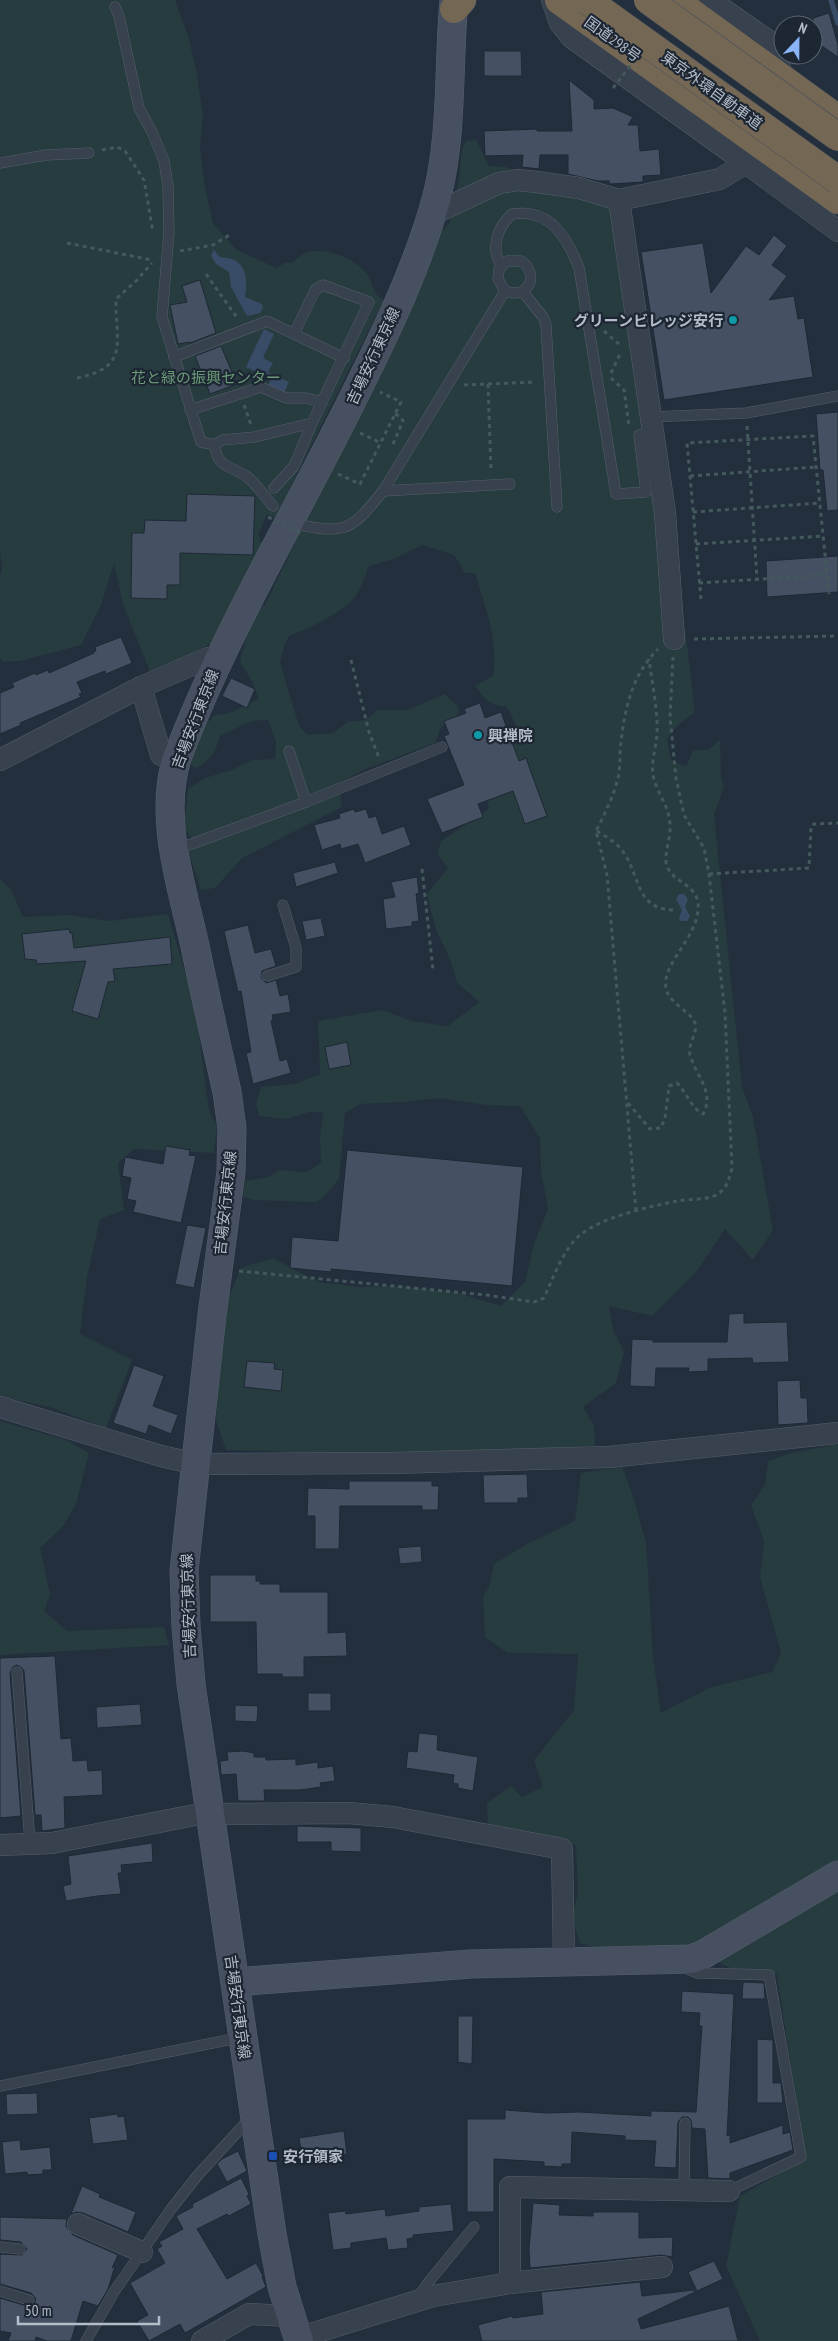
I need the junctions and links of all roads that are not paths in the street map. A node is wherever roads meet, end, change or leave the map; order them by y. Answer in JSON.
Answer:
{"nodes":[{"id":1,"x":552,"y":0,"type":"edge"},
{"id":2,"x":559,"y":0,"type":"edge"},
{"id":3,"x":587,"y":0,"type":"edge"},
{"id":4,"x":648,"y":0,"type":"edge"},
{"id":5,"x":674,"y":0,"type":"edge"},
{"id":6,"x":710,"y":0,"type":"edge"},
{"id":7,"x":457,"y":3,"type":"edge"},
{"id":8,"x":115,"y":6,"type":"dead end"},
{"id":9,"x":782,"y":79,"type":"junction"},
{"id":10,"x":837,"y":122,"type":"edge"},
{"id":11,"x":89,"y":153,"type":"road end"},
{"id":12,"x":0,"y":163,"type":"edge"},
{"id":13,"x":746,"y":164,"type":"junction"},
{"id":14,"x":797,"y":170,"type":"junction"},
{"id":15,"x":838,"y":180,"type":"edge"},
{"id":16,"x":619,"y":200,"type":"junction"},
{"id":17,"x":838,"y":200,"type":"edge"},
{"id":18,"x":431,"y":216,"type":"junction"},
{"id":19,"x":838,"y":231,"type":"edge"},
{"id":20,"x":501,"y":265,"type":"junction"},
{"id":21,"x":505,"y":291,"type":"junction"},
{"id":22,"x":523,"y":292,"type":"junction"},
{"id":23,"x":294,"y":334,"type":"junction"},
{"id":24,"x":174,"y":357,"type":"junction"},
{"id":25,"x":344,"y":358,"type":"junction"},
{"id":26,"x":838,"y":396,"type":"edge"},
{"id":27,"x":322,"y":402,"type":"junction"},
{"id":28,"x":190,"y":410,"type":"junction"},
{"id":29,"x":312,"y":423,"type":"junction"},
{"id":30,"x":648,"y":428,"type":"junction"},
{"id":31,"x":215,"y":444,"type":"junction"},
{"id":32,"x":510,"y":484,"type":"dead end"},
{"id":33,"x":274,"y":488,"type":"dead end"},
{"id":34,"x":383,"y":491,"type":"junction"},
{"id":35,"x":557,"y":507,"type":"dead end"},
{"id":36,"x":284,"y":520,"type":"junction"},
{"id":37,"x":674,"y":639,"type":"road end"},
{"id":38,"x":219,"y":658,"type":"junction"},
{"id":39,"x":141,"y":687,"type":"junction"},
{"id":40,"x":442,"y":747,"type":"dead end"},
{"id":41,"x":290,"y":751,"type":"dead end"},
{"id":42,"x":177,"y":758,"type":"junction"},
{"id":43,"x":0,"y":760,"type":"edge"},
{"id":44,"x":306,"y":802,"type":"junction"},
{"id":45,"x":174,"y":851,"type":"junction"},
{"id":46,"x":283,"y":905,"type":"dead end"},
{"id":47,"x":267,"y":976,"type":"dead end"},
{"id":48,"x":0,"y":1407,"type":"edge"},
{"id":49,"x":838,"y":1433,"type":"edge"},
{"id":50,"x":196,"y":1464,"type":"junction"},
{"id":51,"x":17,"y":1672,"type":"dead end"},
{"id":52,"x":210,"y":1813,"type":"junction"},
{"id":53,"x":30,"y":1842,"type":"junction"},
{"id":54,"x":0,"y":1846,"type":"edge"},
{"id":55,"x":838,"y":1875,"type":"edge"},
{"id":56,"x":681,"y":1960,"type":"junction"},
{"id":57,"x":564,"y":1962,"type":"junction"},
{"id":58,"x":235,"y":1982,"type":"junction"},
{"id":59,"x":242,"y":2036,"type":"junction"},
{"id":60,"x":0,"y":2086,"type":"edge"},
{"id":61,"x":254,"y":2114,"type":"junction"},
{"id":62,"x":685,"y":2123,"type":"dead end"},
{"id":63,"x":684,"y":2189,"type":"junction"},
{"id":64,"x":729,"y":2190,"type":"joint"},
{"id":65,"x":78,"y":2224,"type":"dead end"},
{"id":66,"x":474,"y":2228,"type":"dead end"},
{"id":67,"x":0,"y":2247,"type":"edge"},
{"id":68,"x":20,"y":2249,"type":"dead end"},
{"id":69,"x":142,"y":2252,"type":"junction"},
{"id":70,"x":662,"y":2267,"type":"dead end"},
{"id":71,"x":510,"y":2283,"type":"junction"},
{"id":72,"x":0,"y":2291,"type":"edge"},
{"id":73,"x":29,"y":2300,"type":"dead end"},
{"id":74,"x":415,"y":2302,"type":"junction"},
{"id":75,"x":296,"y":2332,"type":"edge"},
{"id":76,"x":86,"y":2341,"type":"edge"},
{"id":77,"x":202,"y":2341,"type":"edge"}],
"edges":[{"from":1,"to":13,"type":"street"},
{"from":2,"to":14,"type":"highway","name":"国道298号"},
{"from":3,"to":15,"type":"highway","name":"東京外環自動車道","bridge":true},
{"from":4,"to":10,"type":"highway","bridge":true},
{"from":5,"to":9,"type":"highway"},
{"from":6,"to":9,"type":"street"},
{"from":7,"to":18,"type":"main road","name":"吉場安行東京線"},
{"from":8,"to":24,"type":"lane"},
{"from":9,"to":10,"type":"highway"},
{"from":11,"to":12,"type":"lane"},
{"from":13,"to":14,"type":"street"},
{"from":13,"to":16,"type":"street"},
{"from":13,"to":19,"type":"street"},
{"from":14,"to":17,"type":"highway","name":"国道298号"},
{"from":16,"to":18,"type":"street"},
{"from":16,"to":30,"type":"street"},
{"from":18,"to":36,"type":"main road","name":"吉場安行東京線"},
{"from":20,"to":21,"type":"lane"},
{"from":20,"to":22,"type":"lane"},
{"from":20,"to":30,"type":"lane"},
{"from":21,"to":22,"type":"lane"},
{"from":21,"to":34,"type":"lane"},
{"from":22,"to":35,"type":"lane"},
{"from":23,"to":24,"type":"lane"},
{"from":23,"to":25,"type":"lane"},
{"from":23,"to":25,"type":"lane"},
{"from":24,"to":28,"type":"lane"},
{"from":25,"to":27,"type":"lane"},
{"from":26,"to":30,"type":"lane"},
{"from":27,"to":28,"type":"lane"},
{"from":27,"to":29,"type":"lane"},
{"from":28,"to":31,"type":"lane"},
{"from":29,"to":31,"type":"lane"},
{"from":29,"to":33,"type":"lane"},
{"from":30,"to":37,"type":"street"},
{"from":31,"to":36,"type":"lane"},
{"from":32,"to":34,"type":"lane"},
{"from":34,"to":36,"type":"lane"},
{"from":36,"to":38,"type":"main road","name":"吉場安行東京線"},
{"from":38,"to":39,"type":"street"},
{"from":38,"to":42,"type":"main road","name":"吉場安行東京線"},
{"from":39,"to":42,"type":"street"},
{"from":39,"to":43,"type":"street"},
{"from":40,"to":44,"type":"lane"},
{"from":41,"to":44,"type":"lane"},
{"from":42,"to":45,"type":"main road","name":"吉場安行東京線"},
{"from":44,"to":45,"type":"lane"},
{"from":45,"to":50,"type":"main road","name":"吉場安行東京線"},
{"from":46,"to":47,"type":"lane"},
{"from":48,"to":50,"type":"street"},
{"from":49,"to":50,"type":"street"},
{"from":50,"to":52,"type":"main road","name":"吉場安行東京線"},
{"from":51,"to":53,"type":"lane"},
{"from":52,"to":53,"type":"street"},
{"from":52,"to":57,"type":"street"},
{"from":52,"to":58,"type":"main road","name":"吉場安行東京線"},
{"from":53,"to":54,"type":"street"},
{"from":55,"to":56,"type":"main road"},
{"from":56,"to":57,"type":"main road"},
{"from":56,"to":64,"type":"lane"},
{"from":57,"to":58,"type":"main road"},
{"from":58,"to":59,"type":"main road","name":"吉場安行東京線"},
{"from":59,"to":60,"type":"lane"},
{"from":59,"to":61,"type":"main road","name":"吉場安行東京線"},
{"from":61,"to":69,"type":"lane"},
{"from":61,"to":75,"type":"main road","name":"吉場安行東京線"},
{"from":62,"to":63,"type":"lane"},
{"from":63,"to":64,"type":"street"},
{"from":63,"to":71,"type":"street"},
{"from":65,"to":69,"type":"street"},
{"from":66,"to":74,"type":"lane"},
{"from":67,"to":68,"type":"lane"},
{"from":69,"to":76,"type":"lane"},
{"from":70,"to":71,"type":"street"},
{"from":71,"to":74,"type":"street"},
{"from":72,"to":73,"type":"lane"},
{"from":74,"to":75,"type":"street"},
{"from":75,"to":77,"type":"street"}]}
